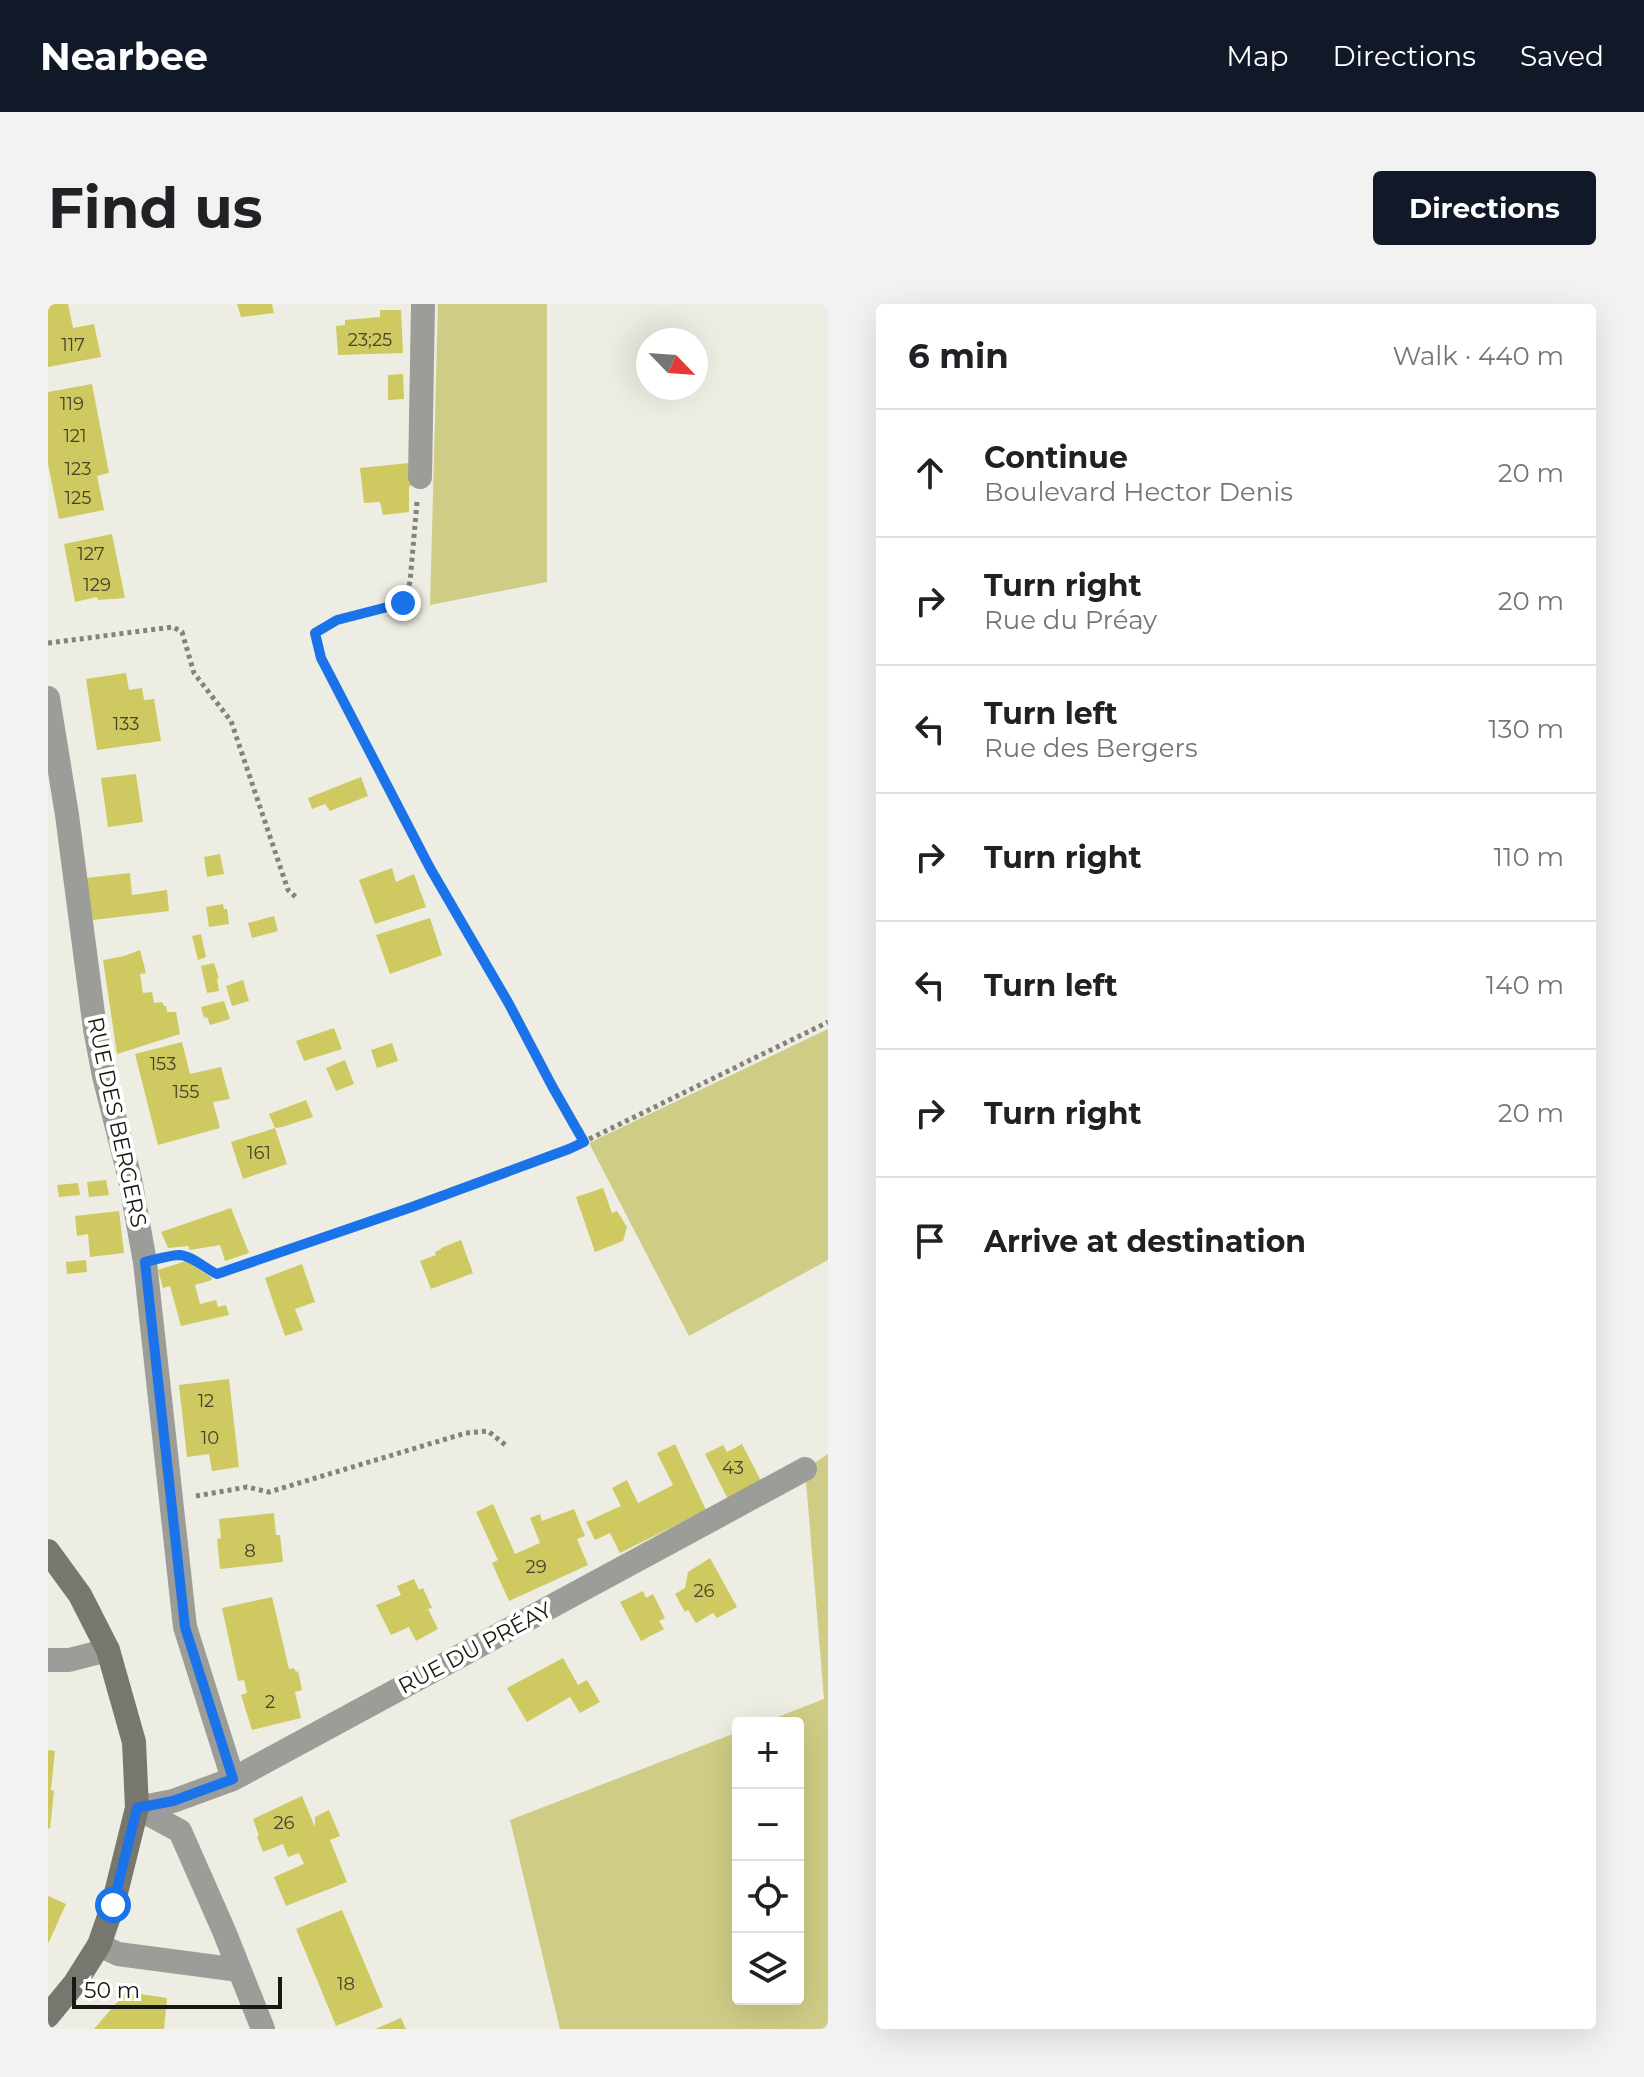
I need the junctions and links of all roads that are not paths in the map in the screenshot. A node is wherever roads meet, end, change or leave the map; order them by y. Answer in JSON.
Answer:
{"nodes":[{"id":1,"x":423,"y":304,"type":"edge"},
{"id":2,"x":420,"y":477,"type":"road end"},
{"id":3,"x":48,"y":698,"type":"edge"},
{"id":4,"x":805,"y":1469,"type":"dead end"},
{"id":5,"x":48,"y":1551,"type":"edge"},
{"id":6,"x":108,"y":1650,"type":"junction"},
{"id":7,"x":48,"y":1660,"type":"edge"},
{"id":8,"x":233,"y":1779,"type":"junction"},
{"id":9,"x":137,"y":1808,"type":"junction"},
{"id":10,"x":99,"y":1945,"type":"junction"},
{"id":11,"x":239,"y":1970,"type":"junction"},
{"id":12,"x":48,"y":2016,"type":"edge"},
{"id":13,"x":263,"y":2029,"type":"edge"}],
"edges":[{"from":1,"to":2,"type":"street"},
{"from":3,"to":8,"type":"street","name":"RUE DES BERGERS"},
{"from":4,"to":8,"type":"street","name":"RUE DU PRÉAY"},
{"from":5,"to":6,"type":"street"},
{"from":6,"to":7,"type":"street"},
{"from":6,"to":9,"type":"street"},
{"from":8,"to":9,"type":"street","name":"RUE DU PRÉAY"},
{"from":9,"to":10,"type":"street"},
{"from":9,"to":11,"type":"street"},
{"from":10,"to":11,"type":"street"},
{"from":10,"to":12,"type":"street"},
{"from":11,"to":13,"type":"street"}]}
